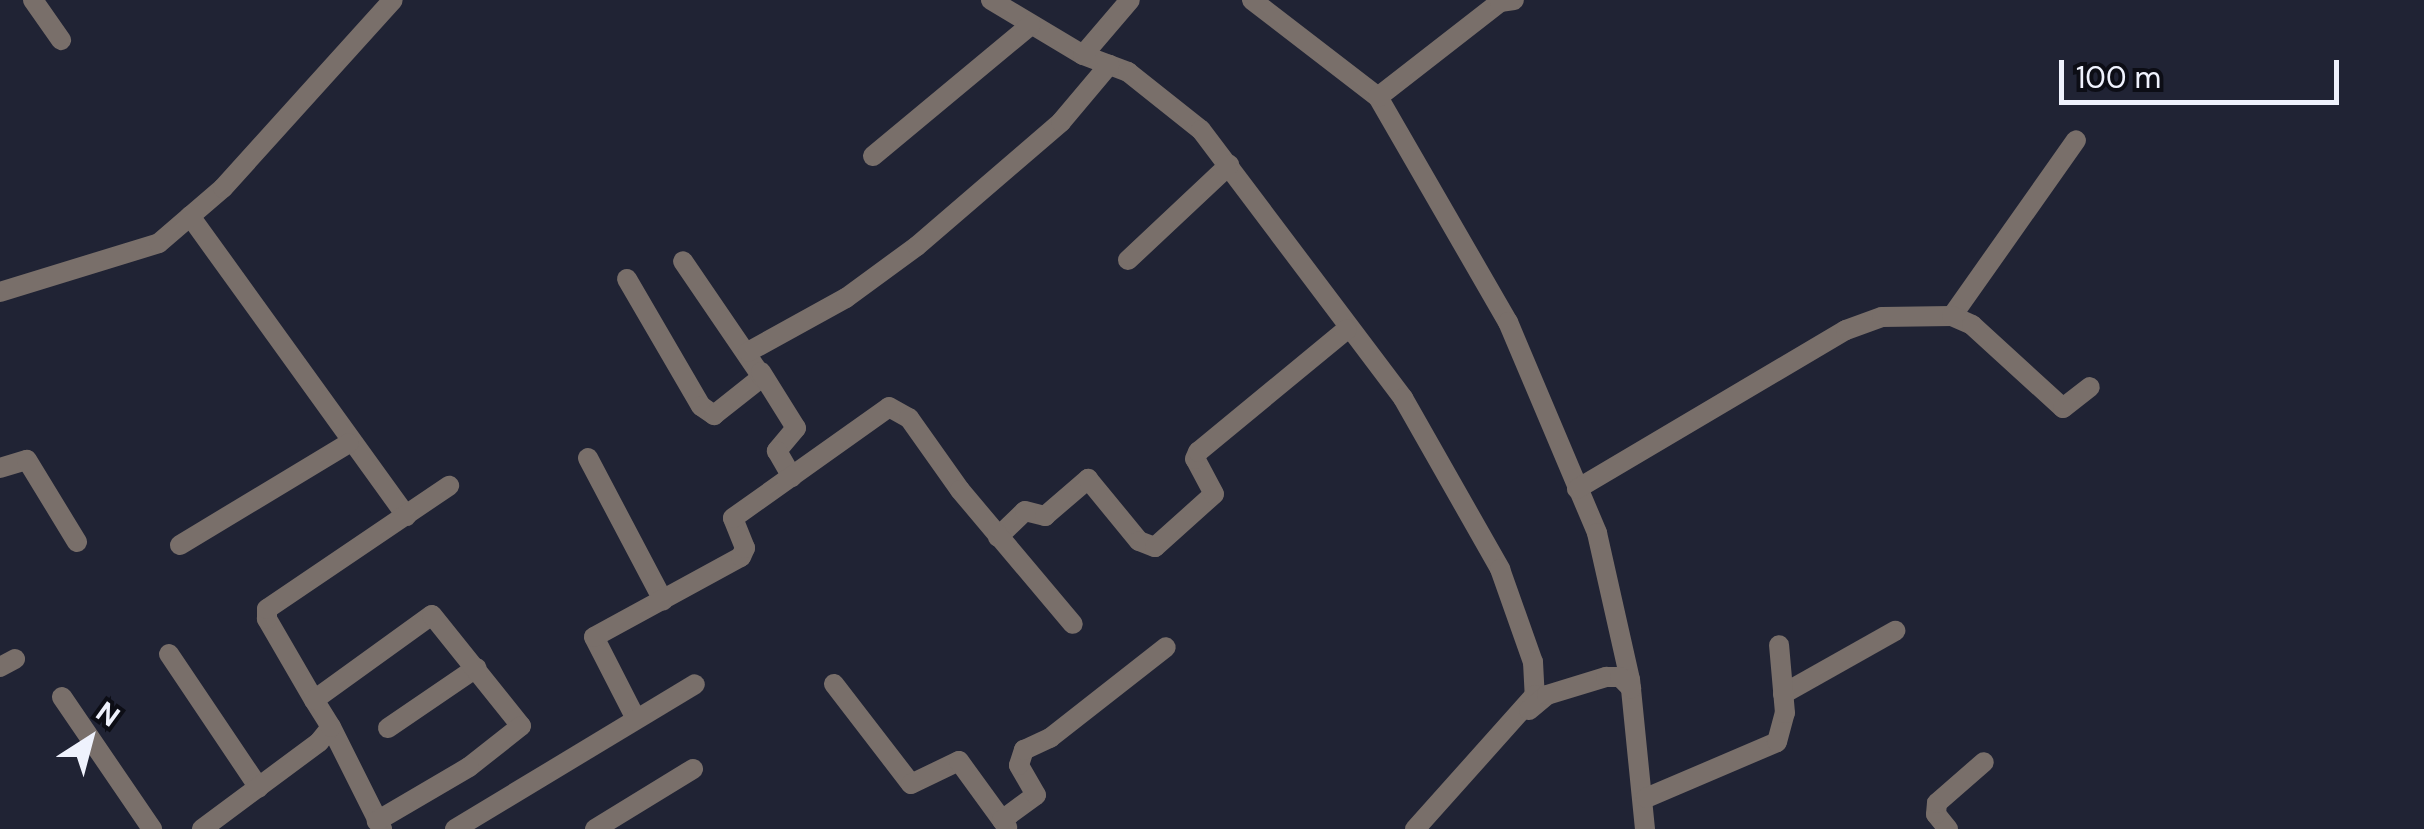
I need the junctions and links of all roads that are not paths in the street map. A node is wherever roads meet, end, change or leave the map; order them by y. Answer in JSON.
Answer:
{"nodes":[{"id":1,"x":33,"y":0,"type":"edge"},
{"id":2,"x":991,"y":0,"type":"edge"},
{"id":3,"x":1130,"y":0,"type":"edge"},
{"id":4,"x":1252,"y":0,"type":"edge"},
{"id":5,"x":1514,"y":0,"type":"edge"},
{"id":6,"x":381,"y":5,"type":"edge"},
{"id":7,"x":1031,"y":25,"type":"junction"},
{"id":8,"x":61,"y":40,"type":"dead end"},
{"id":9,"x":1082,"y":55,"type":"junction"},
{"id":10,"x":1109,"y":65,"type":"junction"},
{"id":11,"x":1378,"y":97,"type":"junction"},
{"id":12,"x":2076,"y":140,"type":"dead end"},
{"id":13,"x":873,"y":156,"type":"dead end"},
{"id":14,"x":1228,"y":165,"type":"junction"},
{"id":15,"x":190,"y":216,"type":"junction"},
{"id":16,"x":1128,"y":260,"type":"dead end"},
{"id":17,"x":684,"y":261,"type":"dead end"},
{"id":18,"x":627,"y":279,"type":"dead end"},
{"id":19,"x":0,"y":292,"type":"edge"},
{"id":20,"x":1952,"y":316,"type":"junction"},
{"id":21,"x":1348,"y":328,"type":"junction"},
{"id":22,"x":748,"y":352,"type":"junction"},
{"id":23,"x":761,"y":372,"type":"junction"},
{"id":24,"x":2090,"y":386,"type":"dead end"},
{"id":25,"x":349,"y":443,"type":"junction"},
{"id":26,"x":588,"y":458,"type":"dead end"},
{"id":27,"x":0,"y":468,"type":"edge"},
{"id":28,"x":792,"y":477,"type":"junction"},
{"id":29,"x":449,"y":486,"type":"dead end"},
{"id":30,"x":1578,"y":490,"type":"junction"},
{"id":31,"x":406,"y":516,"type":"junction"},
{"id":32,"x":998,"y":537,"type":"junction"},
{"id":33,"x":77,"y":542,"type":"dead end"},
{"id":34,"x":180,"y":546,"type":"dead end"},
{"id":35,"x":663,"y":600,"type":"junction"},
{"id":36,"x":1073,"y":624,"type":"dead end"},
{"id":37,"x":1895,"y":632,"type":"dead end"},
{"id":38,"x":1779,"y":646,"type":"dead end"},
{"id":39,"x":1166,"y":647,"type":"dead end"},
{"id":40,"x":170,"y":654,"type":"dead end"},
{"id":41,"x":476,"y":668,"type":"junction"},
{"id":42,"x":695,"y":684,"type":"dead end"},
{"id":43,"x":834,"y":684,"type":"dead end"},
{"id":44,"x":1632,"y":688,"type":"junction"},
{"id":45,"x":1783,"y":694,"type":"junction"},
{"id":46,"x":62,"y":697,"type":"dead end"},
{"id":47,"x":314,"y":700,"type":"junction"},
{"id":48,"x":1524,"y":714,"type":"junction"},
{"id":49,"x":636,"y":719,"type":"junction"},
{"id":50,"x":331,"y":727,"type":"junction"},
{"id":51,"x":388,"y":728,"type":"dead end"},
{"id":52,"x":1984,"y":762,"type":"dead end"},
{"id":53,"x":693,"y":769,"type":"dead end"},
{"id":54,"x":258,"y":788,"type":"junction"},
{"id":55,"x":1646,"y":798,"type":"junction"},
{"id":56,"x":1005,"y":824,"type":"edge"},
{"id":57,"x":379,"y":825,"type":"edge"},
{"id":58,"x":152,"y":829,"type":"edge"},
{"id":59,"x":202,"y":829,"type":"edge"},
{"id":60,"x":456,"y":829,"type":"edge"},
{"id":61,"x":595,"y":829,"type":"edge"},
{"id":62,"x":1414,"y":829,"type":"edge"},
{"id":63,"x":1645,"y":829,"type":"edge"},
{"id":64,"x":1948,"y":829,"type":"edge"}],
"edges":[{"from":1,"to":8,"type":"street"},
{"from":2,"to":7,"type":"street"},
{"from":3,"to":9,"type":"street"},
{"from":4,"to":11,"type":"street"},
{"from":5,"to":11,"type":"street"},
{"from":6,"to":15,"type":"street"},
{"from":7,"to":9,"type":"street"},
{"from":7,"to":13,"type":"street"},
{"from":9,"to":10,"type":"street"},
{"from":10,"to":14,"type":"street"},
{"from":10,"to":22,"type":"street"},
{"from":11,"to":30,"type":"street"},
{"from":12,"to":20,"type":"street"},
{"from":14,"to":16,"type":"street"},
{"from":14,"to":21,"type":"street"},
{"from":15,"to":19,"type":"street"},
{"from":15,"to":25,"type":"street"},
{"from":17,"to":22,"type":"street"},
{"from":18,"to":23,"type":"street"},
{"from":20,"to":24,"type":"street"},
{"from":20,"to":30,"type":"street"},
{"from":21,"to":32,"type":"street"},
{"from":21,"to":48,"type":"street"},
{"from":22,"to":23,"type":"street"},
{"from":23,"to":28,"type":"street"},
{"from":25,"to":31,"type":"street"},
{"from":25,"to":34,"type":"street"},
{"from":26,"to":35,"type":"street"},
{"from":27,"to":33,"type":"street"},
{"from":28,"to":32,"type":"street"},
{"from":28,"to":35,"type":"street"},
{"from":29,"to":31,"type":"street"},
{"from":30,"to":44,"type":"street"},
{"from":31,"to":47,"type":"street"},
{"from":32,"to":36,"type":"street"},
{"from":35,"to":49,"type":"street"},
{"from":37,"to":45,"type":"street"},
{"from":38,"to":45,"type":"street"},
{"from":39,"to":56,"type":"street"},
{"from":40,"to":54,"type":"street"},
{"from":41,"to":47,"type":"street"},
{"from":41,"to":51,"type":"street"},
{"from":41,"to":57,"type":"street"},
{"from":42,"to":49,"type":"street"},
{"from":43,"to":56,"type":"street"},
{"from":44,"to":48,"type":"street"},
{"from":44,"to":55,"type":"street"},
{"from":45,"to":55,"type":"street"},
{"from":46,"to":58,"type":"street"},
{"from":47,"to":50,"type":"street"},
{"from":48,"to":62,"type":"street"},
{"from":49,"to":60,"type":"street"},
{"from":50,"to":54,"type":"street"},
{"from":50,"to":57,"type":"street"},
{"from":52,"to":64,"type":"street"},
{"from":53,"to":61,"type":"street"},
{"from":54,"to":59,"type":"street"},
{"from":55,"to":63,"type":"street"}]}
